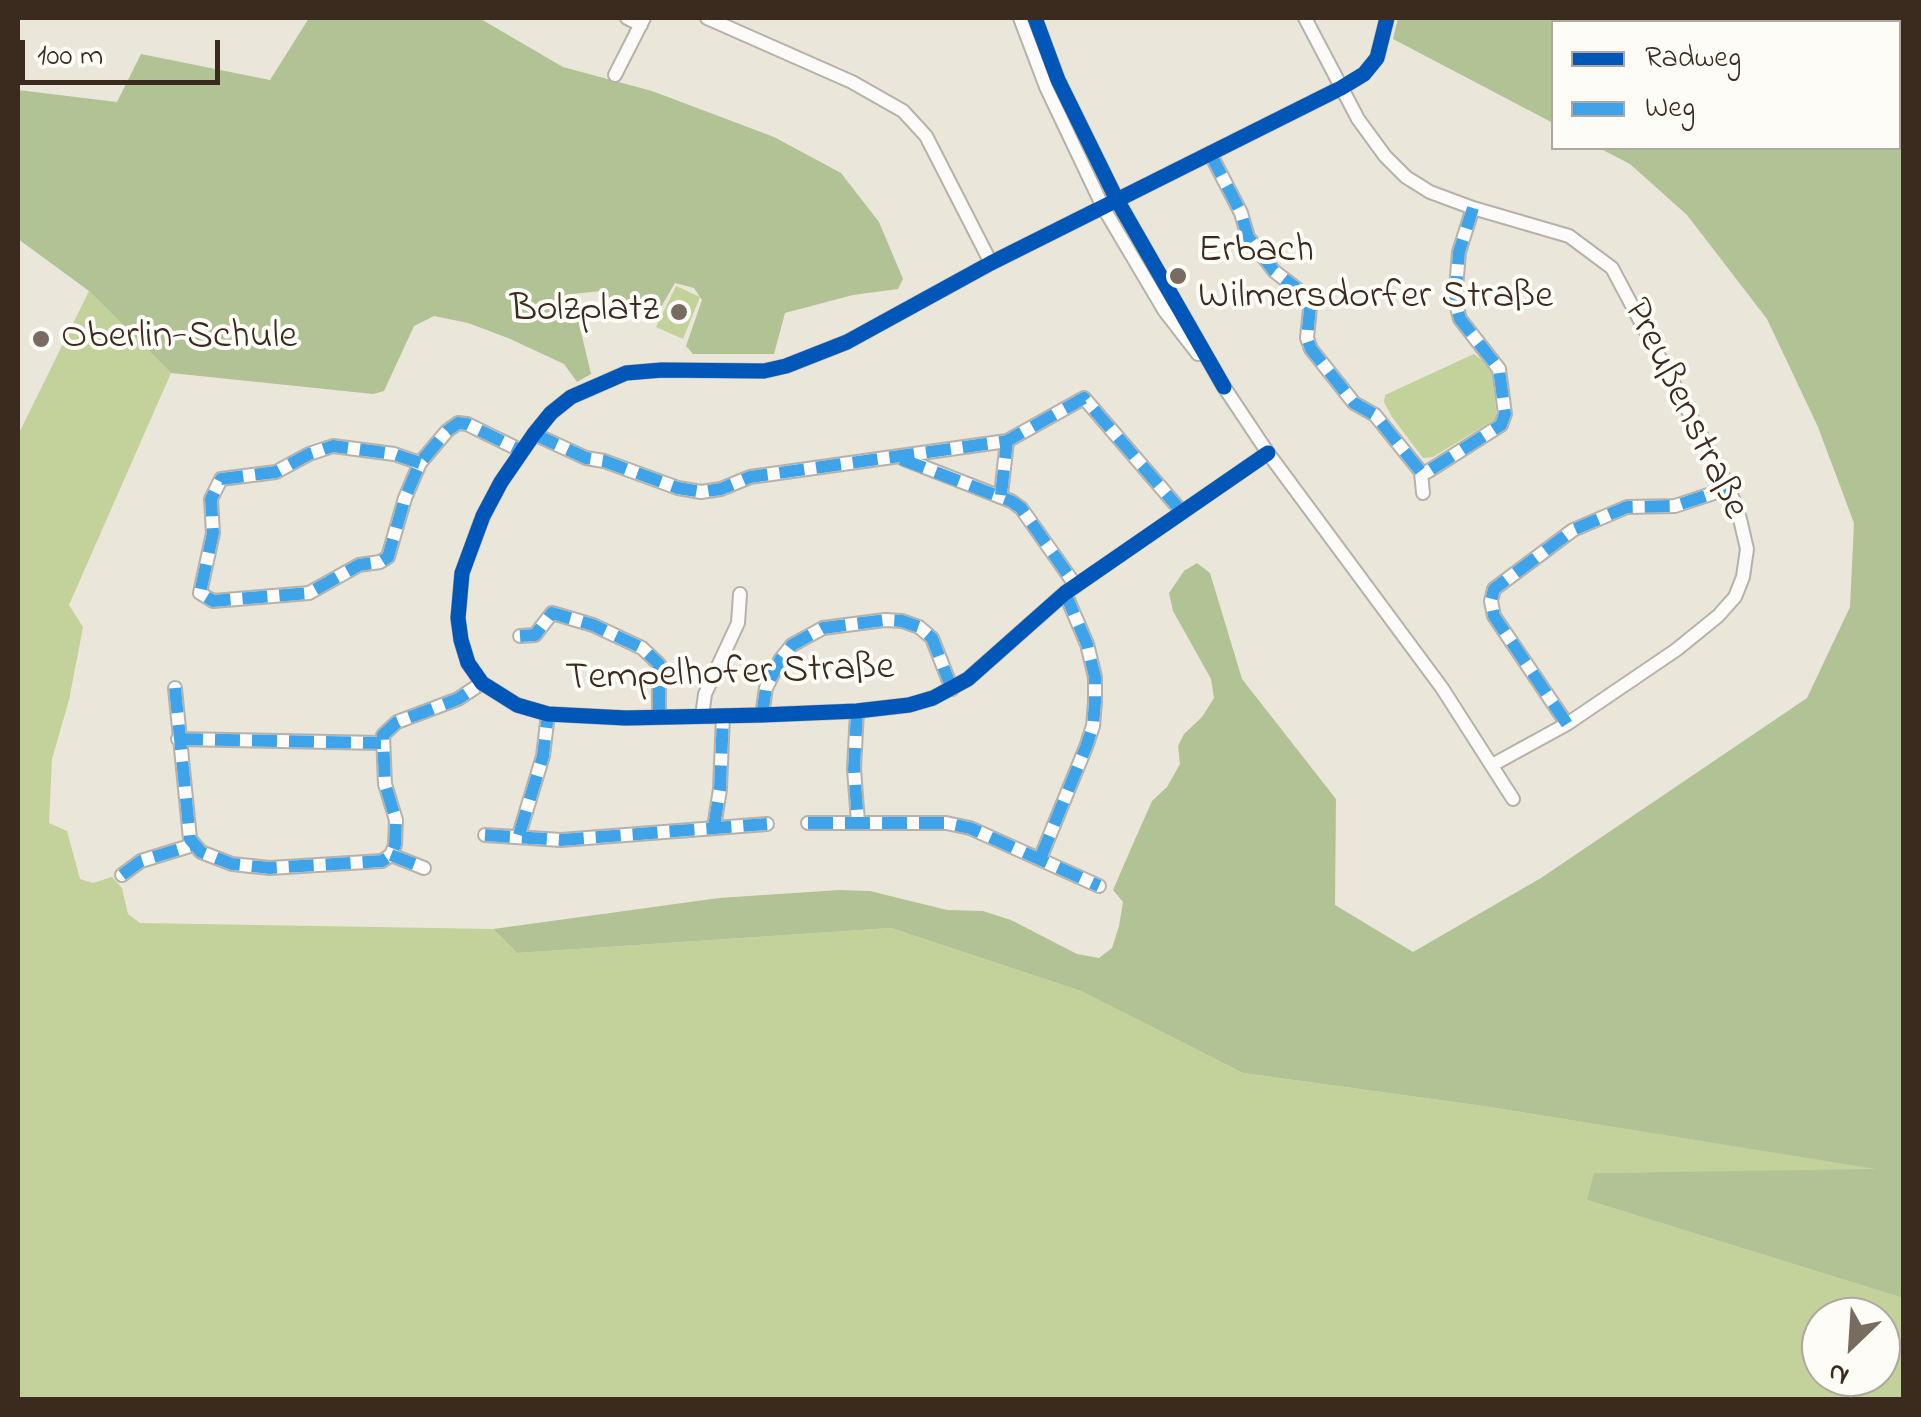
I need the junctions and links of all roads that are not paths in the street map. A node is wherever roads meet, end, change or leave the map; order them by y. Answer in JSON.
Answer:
{"nodes":[{"id":1,"x":627,"y":18,"type":"edge"},
{"id":2,"x":707,"y":18,"type":"edge"},
{"id":3,"x":1020,"y":18,"type":"edge"},
{"id":4,"x":1035,"y":18,"type":"edge"},
{"id":5,"x":1305,"y":18,"type":"edge"},
{"id":6,"x":1387,"y":18,"type":"edge"},
{"id":7,"x":643,"y":21,"type":"edge"},
{"id":8,"x":615,"y":76,"type":"dead end"},
{"id":9,"x":1341,"y":88,"type":"junction"},
{"id":10,"x":1210,"y":154,"type":"junction"},
{"id":11,"x":1117,"y":200,"type":"junction"},
{"id":12,"x":1103,"y":207,"type":"junction"},
{"id":13,"x":1473,"y":208,"type":"junction"},
{"id":14,"x":991,"y":262,"type":"junction"},
{"id":15,"x":1224,"y":387,"type":"junction"},
{"id":16,"x":534,"y":434,"type":"junction"},
{"id":17,"x":1007,"y":441,"type":"junction"},
{"id":18,"x":522,"y":450,"type":"junction"},
{"id":19,"x":1268,"y":453,"type":"junction"},
{"id":20,"x":900,"y":458,"type":"junction"},
{"id":21,"x":420,"y":463,"type":"junction"},
{"id":22,"x":1421,"y":472,"type":"junction"},
{"id":23,"x":1729,"y":488,"type":"junction"},
{"id":24,"x":1423,"y":493,"type":"dead end"},
{"id":25,"x":1001,"y":495,"type":"junction"},
{"id":26,"x":1182,"y":512,"type":"junction"},
{"id":27,"x":1070,"y":590,"type":"junction"},
{"id":28,"x":740,"y":594,"type":"dead end"},
{"id":29,"x":520,"y":636,"type":"dead end"},
{"id":30,"x":482,"y":683,"type":"junction"},
{"id":31,"x":174,"y":688,"type":"dead end"},
{"id":32,"x":952,"y":690,"type":"junction"},
{"id":33,"x":856,"y":711,"type":"junction"},
{"id":34,"x":548,"y":714,"type":"junction"},
{"id":35,"x":762,"y":715,"type":"junction"},
{"id":36,"x":659,"y":716,"type":"junction"},
{"id":37,"x":702,"y":716,"type":"junction"},
{"id":38,"x":723,"y":716,"type":"junction"},
{"id":39,"x":1567,"y":724,"type":"junction"},
{"id":40,"x":178,"y":739,"type":"junction"},
{"id":41,"x":381,"y":743,"type":"junction"},
{"id":42,"x":1494,"y":764,"type":"junction"},
{"id":43,"x":1513,"y":800,"type":"dead end"},
{"id":44,"x":858,"y":822,"type":"junction"},
{"id":45,"x":808,"y":823,"type":"dead end"},
{"id":46,"x":768,"y":824,"type":"dead end"},
{"id":47,"x":714,"y":827,"type":"junction"},
{"id":48,"x":485,"y":835,"type":"dead end"},
{"id":49,"x":518,"y":835,"type":"junction"},
{"id":50,"x":193,"y":846,"type":"junction"},
{"id":51,"x":390,"y":856,"type":"junction"},
{"id":52,"x":1040,"y":860,"type":"junction"},
{"id":53,"x":424,"y":868,"type":"dead end"},
{"id":54,"x":122,"y":875,"type":"dead end"},
{"id":55,"x":1098,"y":886,"type":"dead end"}],
"edges":[{"from":1,"to":7,"type":"street"},
{"from":2,"to":14,"type":"street"},
{"from":3,"to":12,"type":"street"},
{"from":4,"to":11,"type":"street"},
{"from":5,"to":9,"type":"street","name":"Preußenstraße"},
{"from":6,"to":9,"type":"street"},
{"from":7,"to":8,"type":"street"},
{"from":9,"to":10,"type":"street"},
{"from":9,"to":13,"type":"street","name":"Preußenstraße"},
{"from":10,"to":11,"type":"street"},
{"from":10,"to":22,"type":"street"},
{"from":11,"to":12,"type":"street"},
{"from":11,"to":15,"type":"street"},
{"from":12,"to":14,"type":"street"},
{"from":12,"to":15,"type":"street"},
{"from":13,"to":22,"type":"street"},
{"from":13,"to":23,"type":"street","name":"Preußenstraße"},
{"from":14,"to":16,"type":"street"},
{"from":15,"to":19,"type":"street"},
{"from":16,"to":18,"type":"street"},
{"from":16,"to":20,"type":"street"},
{"from":17,"to":20,"type":"street"},
{"from":17,"to":25,"type":"street"},
{"from":17,"to":26,"type":"street"},
{"from":18,"to":21,"type":"street"},
{"from":18,"to":30,"type":"street"},
{"from":19,"to":26,"type":"street","name":"Tempelhofer Straße"},
{"from":19,"to":42,"type":"street"},
{"from":20,"to":25,"type":"street"},
{"from":21,"to":21,"type":"street"},
{"from":22,"to":24,"type":"street"},
{"from":23,"to":39,"type":"street","name":"Preußenstraße"},
{"from":23,"to":39,"type":"street"},
{"from":25,"to":27,"type":"street"},
{"from":26,"to":27,"type":"street","name":"Tempelhofer Straße"},
{"from":27,"to":32,"type":"street","name":"Tempelhofer Straße"},
{"from":27,"to":52,"type":"street"},
{"from":28,"to":37,"type":"street","name":"Tempelhofer Straße"},
{"from":29,"to":36,"type":"street"},
{"from":30,"to":34,"type":"street","name":"Tempelhofer Straße"},
{"from":30,"to":41,"type":"street"},
{"from":31,"to":40,"type":"street"},
{"from":32,"to":33,"type":"street","name":"Tempelhofer Straße"},
{"from":32,"to":35,"type":"street"},
{"from":33,"to":35,"type":"street","name":"Tempelhofer Straße"},
{"from":33,"to":44,"type":"street"},
{"from":34,"to":36,"type":"street","name":"Tempelhofer Straße"},
{"from":34,"to":49,"type":"street"},
{"from":35,"to":38,"type":"street","name":"Tempelhofer Straße"},
{"from":36,"to":37,"type":"street","name":"Tempelhofer Straße"},
{"from":37,"to":38,"type":"street","name":"Tempelhofer Straße"},
{"from":38,"to":47,"type":"street"},
{"from":39,"to":42,"type":"street","name":"Preußenstraße"},
{"from":40,"to":41,"type":"street"},
{"from":40,"to":50,"type":"street"},
{"from":41,"to":51,"type":"street"},
{"from":42,"to":43,"type":"street"},
{"from":44,"to":45,"type":"street"},
{"from":44,"to":52,"type":"street"},
{"from":46,"to":47,"type":"street"},
{"from":47,"to":49,"type":"street"},
{"from":48,"to":49,"type":"street"},
{"from":50,"to":51,"type":"street"},
{"from":50,"to":54,"type":"street"},
{"from":51,"to":53,"type":"street"},
{"from":52,"to":55,"type":"street"}]}
